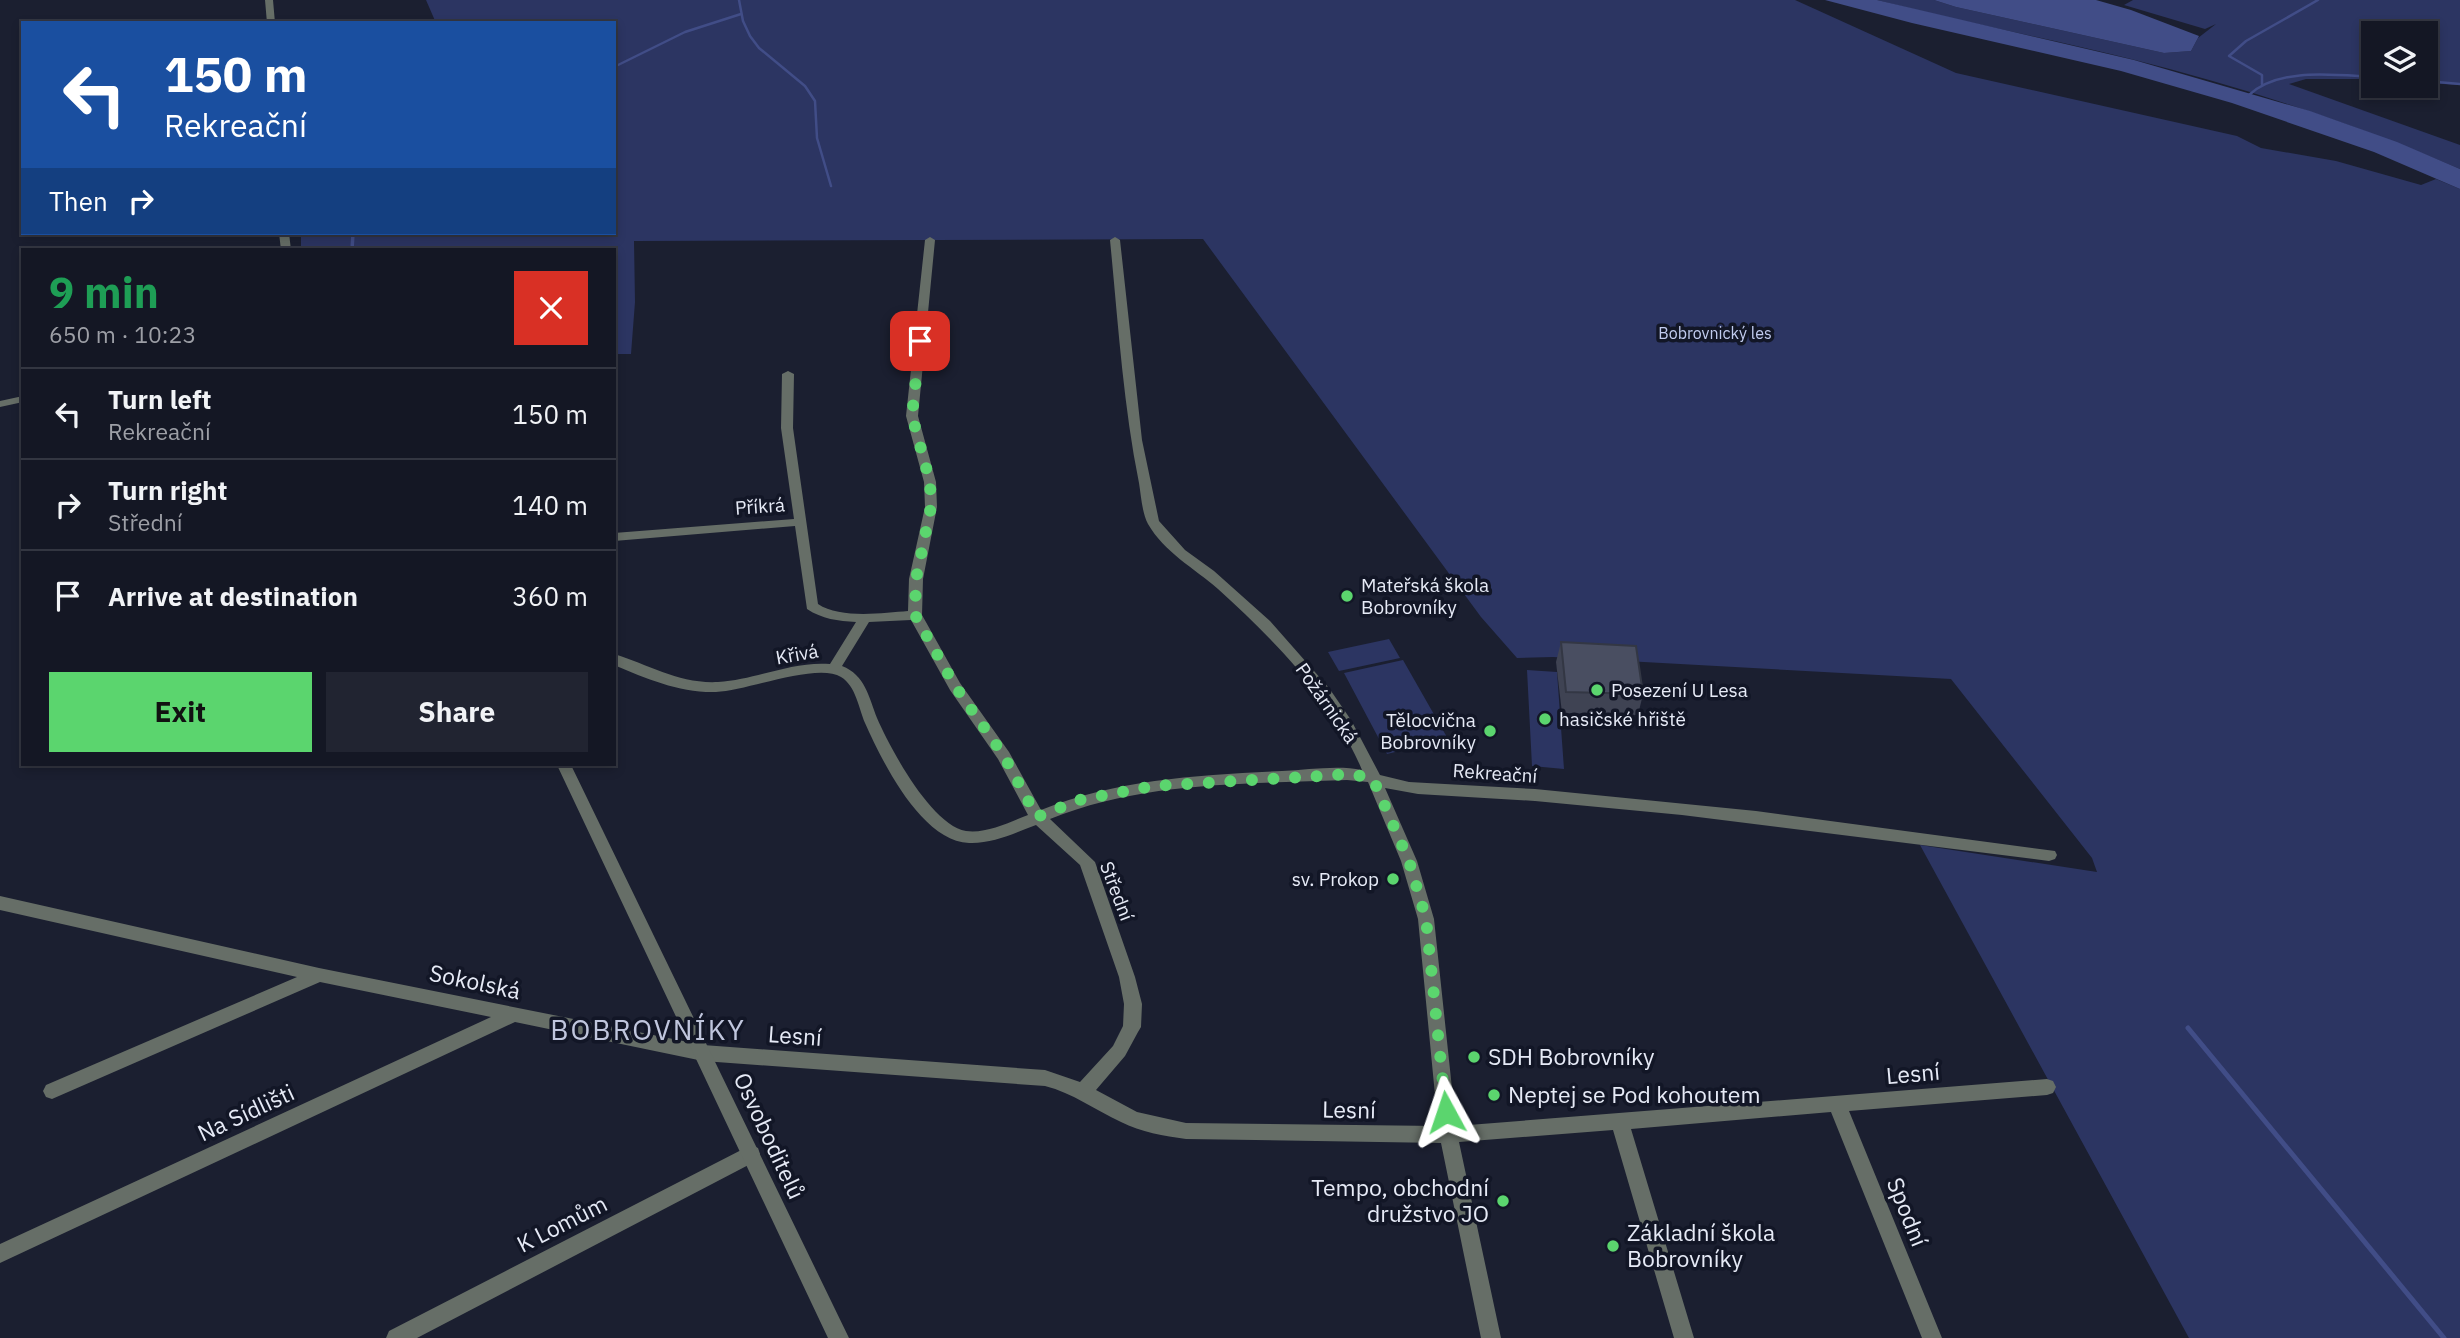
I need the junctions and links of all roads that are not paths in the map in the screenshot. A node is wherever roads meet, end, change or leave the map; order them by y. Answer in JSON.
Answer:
{"nodes":[{"id":1,"x":269,"y":0,"type":"edge"},
{"id":2,"x":271,"y":21,"type":"edge"},
{"id":3,"x":930,"y":240,"type":"dead end"},
{"id":4,"x":1115,"y":240,"type":"dead end"},
{"id":5,"x":788,"y":373,"type":"dead end"},
{"id":6,"x":21,"y":399,"type":"edge"},
{"id":7,"x":0,"y":404,"type":"edge"},
{"id":8,"x":801,"y":522,"type":"junction"},
{"id":9,"x":616,"y":537,"type":"edge"},
{"id":10,"x":915,"y":615,"type":"junction"},
{"id":11,"x":866,"y":616,"type":"junction"},
{"id":12,"x":616,"y":660,"type":"edge"},
{"id":13,"x":834,"y":668,"type":"junction"},
{"id":14,"x":564,"y":766,"type":"edge"},
{"id":15,"x":1373,"y":779,"type":"junction"},
{"id":16,"x":1037,"y":817,"type":"junction"},
{"id":17,"x":946,"y":828,"type":"joint"},
{"id":18,"x":2049,"y":855,"type":"dead end"},
{"id":19,"x":0,"y":903,"type":"edge"},
{"id":20,"x":319,"y":975,"type":"junction"},
{"id":21,"x":513,"y":1015,"type":"junction"},
{"id":22,"x":703,"y":1053,"type":"junction"},
{"id":23,"x":2047,"y":1087,"type":"dead end"},
{"id":24,"x":52,"y":1091,"type":"dead end"},
{"id":25,"x":1083,"y":1092,"type":"junction"},
{"id":26,"x":1837,"y":1105,"type":"junction"},
{"id":27,"x":1620,"y":1123,"type":"junction"},
{"id":28,"x":1448,"y":1135,"type":"junction"},
{"id":29,"x":751,"y":1154,"type":"junction"},
{"id":30,"x":0,"y":1254,"type":"edge"},
{"id":31,"x":396,"y":1338,"type":"edge"},
{"id":32,"x":839,"y":1338,"type":"edge"},
{"id":33,"x":1491,"y":1338,"type":"edge"},
{"id":34,"x":1684,"y":1338,"type":"edge"},
{"id":35,"x":1932,"y":1338,"type":"edge"}],
"edges":[{"from":1,"to":2,"type":"street"},
{"from":3,"to":10,"type":"street"},
{"from":4,"to":15,"type":"street","name":"Požárnická"},
{"from":5,"to":8,"type":"street"},
{"from":6,"to":7,"type":"street"},
{"from":8,"to":9,"type":"street","name":"Příkrá"},
{"from":8,"to":11,"type":"street","name":"Příkrá"},
{"from":10,"to":11,"type":"street","name":"Příkrá"},
{"from":10,"to":16,"type":"street","name":"Střední"},
{"from":11,"to":13,"type":"street"},
{"from":12,"to":13,"type":"street","name":"Křivá"},
{"from":13,"to":17,"type":"street","name":"Křivá"},
{"from":14,"to":22,"type":"street","name":"Osvoboditelů"},
{"from":15,"to":16,"type":"street","name":"Rekreační"},
{"from":15,"to":18,"type":"street","name":"Rekreační"},
{"from":15,"to":28,"type":"street","name":"Požárnická"},
{"from":16,"to":17,"type":"street","name":"Rekreační"},
{"from":16,"to":25,"type":"street","name":"Střední"},
{"from":19,"to":20,"type":"street","name":"Sokolská"},
{"from":20,"to":21,"type":"street","name":"Sokolská"},
{"from":20,"to":24,"type":"street"},
{"from":21,"to":22,"type":"street","name":"Sokolská"},
{"from":21,"to":30,"type":"street","name":"Na Sídlišti"},
{"from":22,"to":25,"type":"street","name":"Lesní"},
{"from":22,"to":29,"type":"street","name":"Osvoboditelů"},
{"from":23,"to":26,"type":"street","name":"Lesní"},
{"from":25,"to":28,"type":"street","name":"Lesní"},
{"from":26,"to":27,"type":"street","name":"Lesní"},
{"from":26,"to":35,"type":"street","name":"Spodní"},
{"from":27,"to":28,"type":"street","name":"Lesní"},
{"from":27,"to":34,"type":"street"},
{"from":28,"to":33,"type":"street","name":"Požárnická"},
{"from":29,"to":31,"type":"street","name":"K Lomům"},
{"from":29,"to":32,"type":"street","name":"Osvoboditelů"}]}
